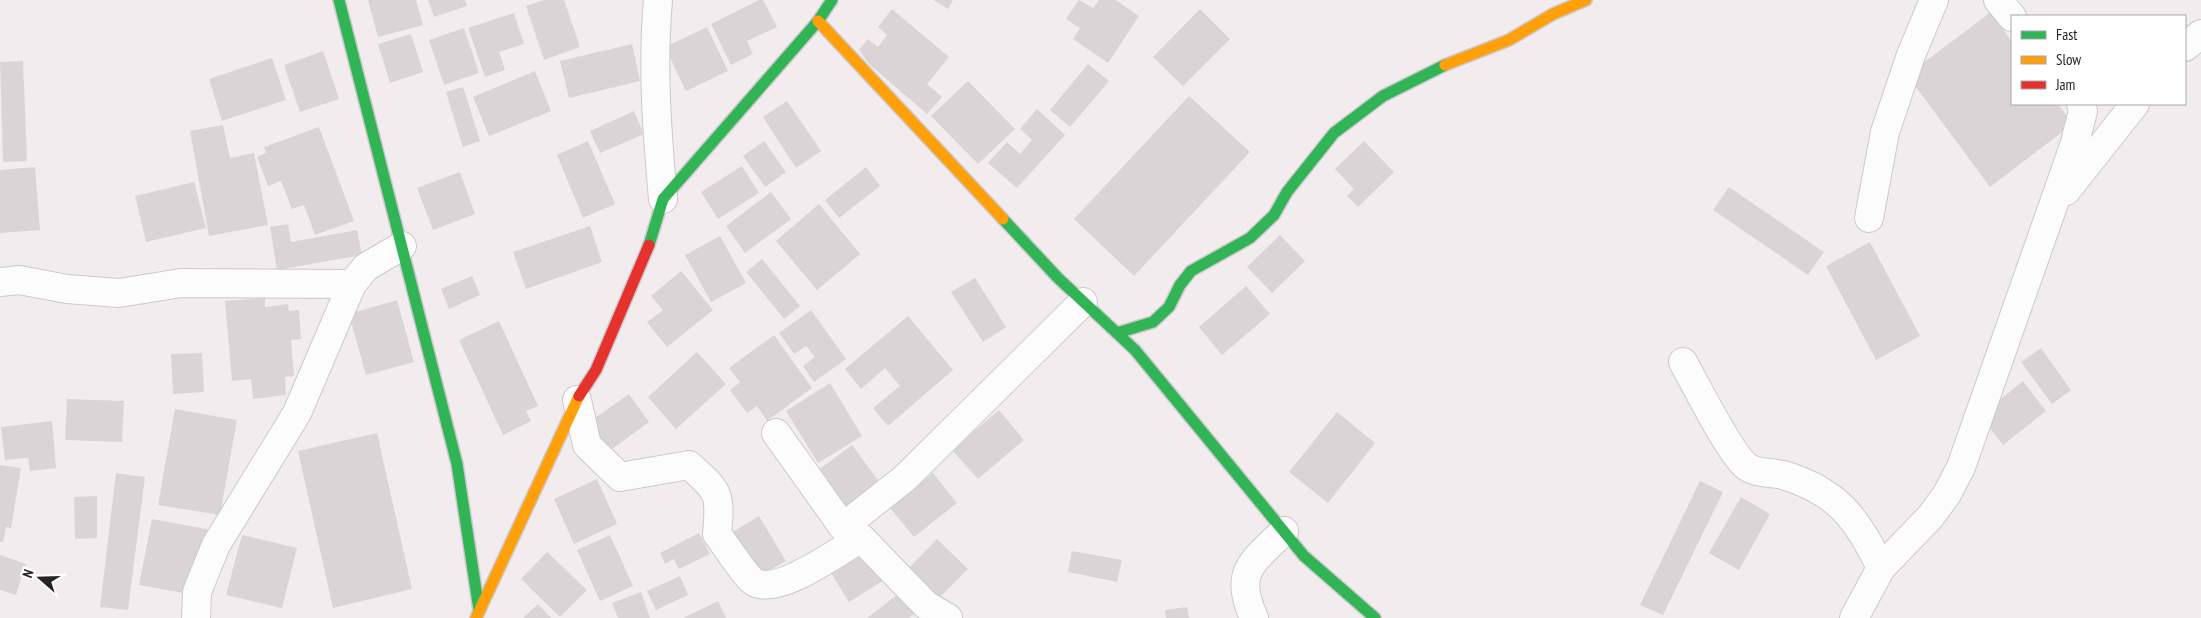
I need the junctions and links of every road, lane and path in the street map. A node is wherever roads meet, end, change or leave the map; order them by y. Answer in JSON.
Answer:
{"nodes":[{"id":1,"x":340,"y":0,"type":"edge"},
{"id":2,"x":658,"y":0,"type":"edge"},
{"id":3,"x":832,"y":0,"type":"edge"},
{"id":4,"x":1586,"y":0,"type":"edge"},
{"id":5,"x":1934,"y":0,"type":"edge"},
{"id":6,"x":1998,"y":0,"type":"edge"},
{"id":7,"x":2011,"y":16,"type":"edge"},
{"id":8,"x":818,"y":21,"type":"junction"},
{"id":9,"x":2201,"y":34,"type":"edge"},
{"id":10,"x":2186,"y":46,"type":"edge"},
{"id":11,"x":2081,"y":105,"type":"edge"},
{"id":12,"x":2134,"y":105,"type":"edge"},
{"id":13,"x":663,"y":199,"type":"junction"},
{"id":14,"x":2050,"y":212,"type":"junction"},
{"id":15,"x":1869,"y":218,"type":"dead end"},
{"id":16,"x":402,"y":246,"type":"junction"},
{"id":17,"x":0,"y":282,"type":"edge"},
{"id":18,"x":352,"y":284,"type":"junction"},
{"id":19,"x":1083,"y":302,"type":"junction"},
{"id":20,"x":1117,"y":333,"type":"junction"},
{"id":21,"x":1683,"y":362,"type":"dead end"},
{"id":22,"x":577,"y":400,"type":"junction"},
{"id":23,"x":776,"y":432,"type":"dead end"},
{"id":24,"x":852,"y":532,"type":"junction"},
{"id":25,"x":1284,"y":532,"type":"junction"},
{"id":26,"x":1881,"y":568,"type":"junction"},
{"id":27,"x":478,"y":614,"type":"edge"},
{"id":28,"x":196,"y":618,"type":"edge"},
{"id":29,"x":948,"y":618,"type":"edge"},
{"id":30,"x":1254,"y":618,"type":"edge"},
{"id":31,"x":1375,"y":618,"type":"edge"},
{"id":32,"x":1854,"y":618,"type":"edge"}],
"edges":[{"from":1,"to":16,"type":"street"},
{"from":2,"to":13,"type":"street"},
{"from":3,"to":8,"type":"street"},
{"from":4,"to":20,"type":"street"},
{"from":5,"to":15,"type":"street"},
{"from":6,"to":7,"type":"street"},
{"from":8,"to":13,"type":"street"},
{"from":8,"to":19,"type":"street"},
{"from":9,"to":10,"type":"street"},
{"from":11,"to":14,"type":"street"},
{"from":12,"to":14,"type":"street"},
{"from":13,"to":22,"type":"street"},
{"from":14,"to":26,"type":"street"},
{"from":16,"to":18,"type":"street"},
{"from":16,"to":27,"type":"street"},
{"from":17,"to":18,"type":"street"},
{"from":18,"to":28,"type":"street"},
{"from":19,"to":20,"type":"street"},
{"from":19,"to":24,"type":"street"},
{"from":20,"to":25,"type":"street"},
{"from":21,"to":26,"type":"street"},
{"from":22,"to":24,"type":"street"},
{"from":22,"to":27,"type":"street"},
{"from":23,"to":24,"type":"street"},
{"from":24,"to":29,"type":"street"},
{"from":25,"to":30,"type":"street"},
{"from":25,"to":31,"type":"street"},
{"from":26,"to":32,"type":"street"}]}
